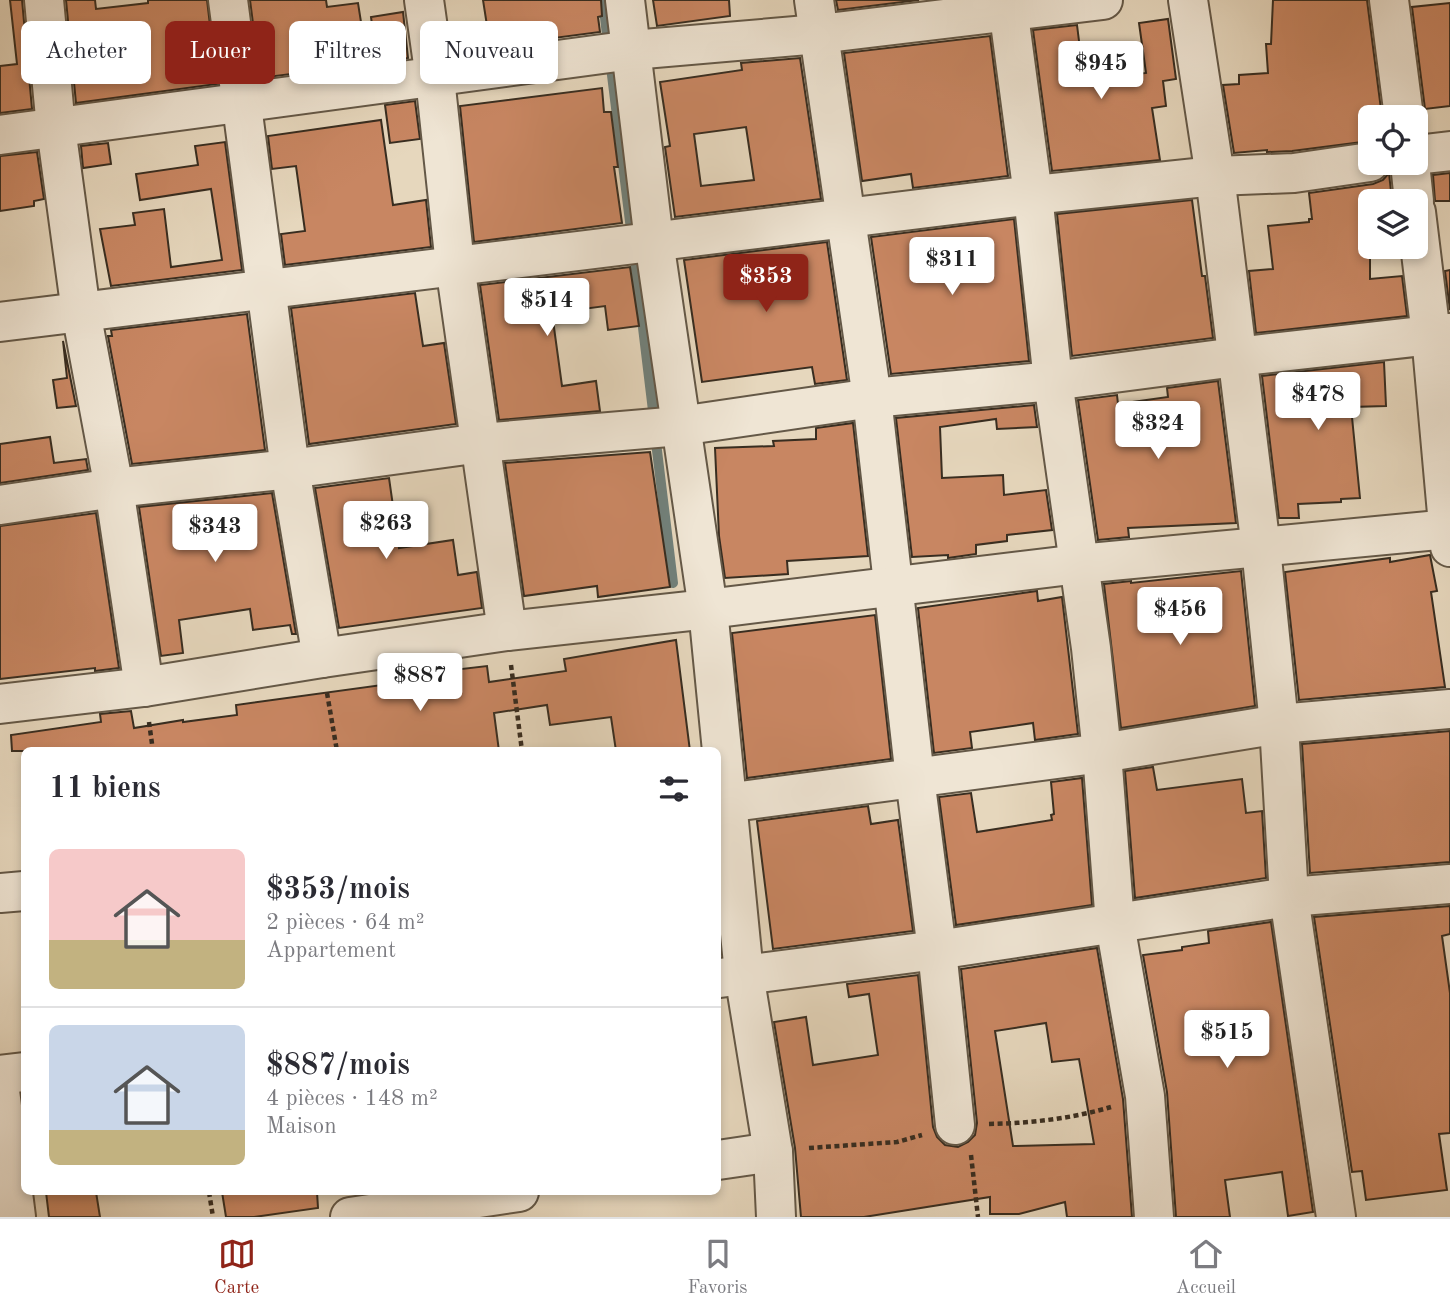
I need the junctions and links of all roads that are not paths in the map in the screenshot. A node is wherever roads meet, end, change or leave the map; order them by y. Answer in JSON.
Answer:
{"nodes":[{"id":1,"x":44,"y":0,"type":"edge"},
{"id":2,"x":228,"y":0,"type":"edge"},
{"id":3,"x":424,"y":0,"type":"edge"},
{"id":4,"x":625,"y":0,"type":"edge"},
{"id":5,"x":1103,"y":0,"type":"edge"},
{"id":6,"x":1188,"y":0,"type":"edge"},
{"id":7,"x":1388,"y":0,"type":"edge"},
{"id":8,"x":1007,"y":5,"type":"edge"},
{"id":9,"x":817,"y":17,"type":"edge"},
{"id":10,"x":427,"y":21,"type":"edge"},
{"id":11,"x":632,"y":50,"type":"junction"},
{"id":12,"x":558,"y":61,"type":"edge"},
{"id":13,"x":420,"y":80,"type":"edge"},
{"id":14,"x":436,"y":84,"type":"edge"},
{"id":15,"x":241,"y":102,"type":"junction"},
{"id":16,"x":1402,"y":105,"type":"edge"},
{"id":17,"x":56,"y":128,"type":"junction"},
{"id":18,"x":0,"y":135,"type":"edge"},
{"id":19,"x":1450,"y":151,"type":"edge"},
{"id":20,"x":1428,"y":154,"type":"edge"},
{"id":21,"x":1358,"y":164,"type":"edge"},
{"id":22,"x":1215,"y":176,"type":"junction"},
{"id":23,"x":1033,"y":195,"type":"junction"},
{"id":24,"x":845,"y":217,"type":"junction"},
{"id":25,"x":654,"y":241,"type":"junction"},
{"id":26,"x":1426,"y":259,"type":"edge"},
{"id":27,"x":455,"y":265,"type":"junction"},
{"id":28,"x":266,"y":289,"type":"junction"},
{"id":29,"x":80,"y":312,"type":"junction"},
{"id":30,"x":0,"y":323,"type":"edge"},
{"id":31,"x":1441,"y":334,"type":"edge"},
{"id":32,"x":1236,"y":357,"type":"junction"},
{"id":33,"x":1053,"y":381,"type":"junction"},
{"id":34,"x":872,"y":398,"type":"junction"},
{"id":35,"x":680,"y":426,"type":"junction"},
{"id":36,"x":481,"y":443,"type":"junction"},
{"id":37,"x":290,"y":469,"type":"junction"},
{"id":38,"x":114,"y":488,"type":"junction"},
{"id":39,"x":0,"y":505,"type":"edge"},
{"id":40,"x":1450,"y":535,"type":"edge"},
{"id":41,"x":1261,"y":548,"type":"junction"},
{"id":42,"x":1079,"y":564,"type":"junction"},
{"id":43,"x":893,"y":586,"type":"junction"},
{"id":44,"x":708,"y":609,"type":"junction"},
{"id":45,"x":507,"y":631,"type":"junction"},
{"id":46,"x":322,"y":658,"type":"junction"},
{"id":47,"x":144,"y":687,"type":"junction"},
{"id":48,"x":0,"y":704,"type":"edge"},
{"id":49,"x":1450,"y":709,"type":"edge"},
{"id":50,"x":1279,"y":724,"type":"junction"},
{"id":51,"x":718,"y":747,"type":"edge"},
{"id":52,"x":1102,"y":753,"type":"junction"},
{"id":53,"x":915,"y":778,"type":"junction"},
{"id":54,"x":722,"y":804,"type":"edge"},
{"id":55,"x":1450,"y":884,"type":"edge"},
{"id":56,"x":21,"y":891,"type":"edge"},
{"id":57,"x":0,"y":892,"type":"edge"},
{"id":58,"x":1289,"y":897,"type":"junction"},
{"id":59,"x":1115,"y":924,"type":"junction"},
{"id":60,"x":937,"y":950,"type":"junction"},
{"id":61,"x":731,"y":976,"type":"edge"},
{"id":62,"x":21,"y":1072,"type":"edge"},
{"id":63,"x":0,"y":1076,"type":"edge"},
{"id":64,"x":0,"y":1091,"type":"edge"},
{"id":65,"x":963,"y":1139,"type":"road end"},
{"id":66,"x":773,"y":1152,"type":"junction"},
{"id":67,"x":721,"y":1160,"type":"edge"},
{"id":68,"x":499,"y":1195,"type":"edge"},
{"id":69,"x":16,"y":1217,"type":"edge"},
{"id":70,"x":350,"y":1217,"type":"edge"},
{"id":71,"x":776,"y":1217,"type":"edge"},
{"id":72,"x":1154,"y":1217,"type":"edge"},
{"id":73,"x":1336,"y":1217,"type":"edge"}],
"edges":[{"from":1,"to":17,"type":"street"},
{"from":2,"to":15,"type":"street"},
{"from":3,"to":10,"type":"street"},
{"from":4,"to":11,"type":"street"},
{"from":5,"to":8,"type":"street"},
{"from":6,"to":22,"type":"street"},
{"from":7,"to":16,"type":"street"},
{"from":8,"to":9,"type":"street"},
{"from":8,"to":23,"type":"street"},
{"from":9,"to":11,"type":"street"},
{"from":9,"to":24,"type":"street"},
{"from":11,"to":12,"type":"street"},
{"from":11,"to":25,"type":"street"},
{"from":13,"to":15,"type":"street"},
{"from":14,"to":27,"type":"street"},
{"from":15,"to":17,"type":"street"},
{"from":15,"to":28,"type":"street"},
{"from":17,"to":18,"type":"street"},
{"from":17,"to":29,"type":"street"},
{"from":19,"to":20,"type":"street"},
{"from":21,"to":22,"type":"street"},
{"from":22,"to":23,"type":"street"},
{"from":22,"to":32,"type":"street"},
{"from":23,"to":24,"type":"street"},
{"from":23,"to":33,"type":"street"},
{"from":24,"to":25,"type":"street"},
{"from":24,"to":34,"type":"street"},
{"from":25,"to":27,"type":"street"},
{"from":25,"to":35,"type":"street"},
{"from":26,"to":31,"type":"street"},
{"from":27,"to":28,"type":"street"},
{"from":27,"to":36,"type":"street"},
{"from":28,"to":29,"type":"street"},
{"from":28,"to":37,"type":"street"},
{"from":29,"to":30,"type":"street"},
{"from":29,"to":38,"type":"street"},
{"from":31,"to":32,"type":"street"},
{"from":31,"to":40,"type":"street"},
{"from":32,"to":33,"type":"street"},
{"from":32,"to":41,"type":"street"},
{"from":33,"to":34,"type":"street"},
{"from":33,"to":42,"type":"street"},
{"from":34,"to":35,"type":"street"},
{"from":34,"to":43,"type":"street"},
{"from":35,"to":36,"type":"street"},
{"from":35,"to":44,"type":"street"},
{"from":36,"to":37,"type":"street"},
{"from":36,"to":45,"type":"street"},
{"from":37,"to":38,"type":"street"},
{"from":37,"to":46,"type":"street"},
{"from":38,"to":39,"type":"street"},
{"from":38,"to":47,"type":"street"},
{"from":40,"to":41,"type":"street"},
{"from":41,"to":42,"type":"street"},
{"from":41,"to":50,"type":"street"},
{"from":42,"to":43,"type":"street"},
{"from":42,"to":52,"type":"street"},
{"from":43,"to":44,"type":"street"},
{"from":43,"to":53,"type":"street"},
{"from":44,"to":45,"type":"street"},
{"from":44,"to":51,"type":"street"},
{"from":45,"to":46,"type":"street"},
{"from":46,"to":47,"type":"street"},
{"from":47,"to":48,"type":"street"},
{"from":49,"to":50,"type":"street"},
{"from":50,"to":52,"type":"street"},
{"from":50,"to":58,"type":"street"},
{"from":52,"to":53,"type":"street"},
{"from":52,"to":59,"type":"street"},
{"from":53,"to":54,"type":"street"},
{"from":53,"to":60,"type":"street"},
{"from":54,"to":61,"type":"street"},
{"from":55,"to":58,"type":"street"},
{"from":56,"to":57,"type":"street"},
{"from":58,"to":59,"type":"street"},
{"from":58,"to":73,"type":"street"},
{"from":59,"to":60,"type":"street"},
{"from":59,"to":72,"type":"street"},
{"from":60,"to":61,"type":"street"},
{"from":60,"to":65,"type":"street"},
{"from":61,"to":66,"type":"street"},
{"from":62,"to":63,"type":"street"},
{"from":64,"to":69,"type":"street"},
{"from":66,"to":67,"type":"street"},
{"from":66,"to":71,"type":"street"},
{"from":68,"to":70,"type":"street"}]}
